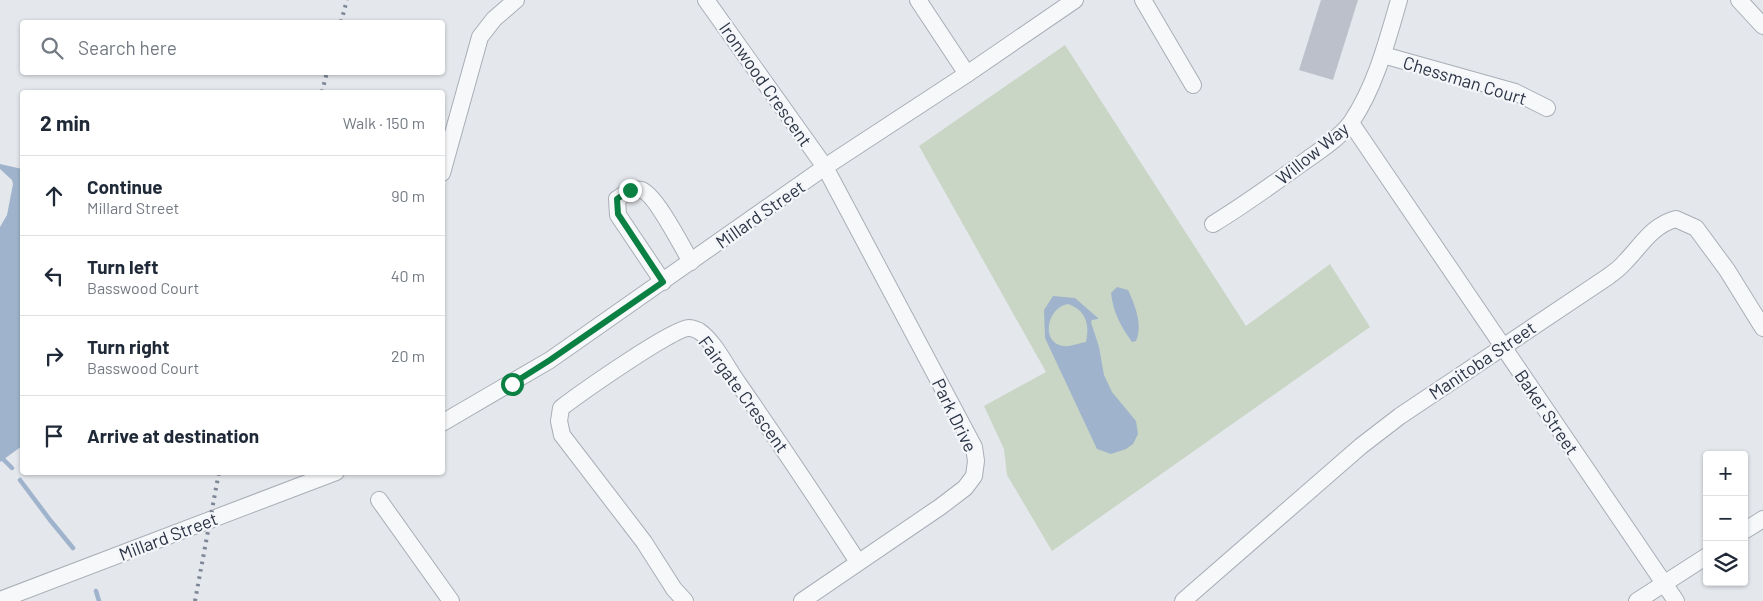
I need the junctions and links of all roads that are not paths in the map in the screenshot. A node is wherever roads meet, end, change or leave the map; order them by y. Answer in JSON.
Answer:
{"nodes":[{"id":1,"x":516,"y":0,"type":"edge"},
{"id":2,"x":706,"y":0,"type":"edge"},
{"id":3,"x":918,"y":0,"type":"edge"},
{"id":4,"x":1074,"y":0,"type":"edge"},
{"id":5,"x":1143,"y":0,"type":"edge"},
{"id":6,"x":1399,"y":0,"type":"edge"},
{"id":7,"x":1739,"y":0,"type":"edge"},
{"id":8,"x":1763,"y":26,"type":"edge"},
{"id":9,"x":1383,"y":55,"type":"junction"},
{"id":10,"x":967,"y":74,"type":"junction"},
{"id":11,"x":1193,"y":85,"type":"dead end"},
{"id":12,"x":1547,"y":108,"type":"dead end"},
{"id":13,"x":1351,"y":123,"type":"junction"},
{"id":14,"x":445,"y":162,"type":"edge"},
{"id":15,"x":825,"y":168,"type":"junction"},
{"id":16,"x":1214,"y":224,"type":"dead end"},
{"id":17,"x":691,"y":262,"type":"junction"},
{"id":18,"x":663,"y":282,"type":"junction"},
{"id":19,"x":1763,"y":328,"type":"edge"},
{"id":20,"x":1503,"y":347,"type":"junction"},
{"id":21,"x":445,"y":421,"type":"edge"},
{"id":22,"x":328,"y":475,"type":"edge"},
{"id":23,"x":379,"y":500,"type":"dead end"},
{"id":24,"x":1763,"y":519,"type":"edge"},
{"id":25,"x":1748,"y":528,"type":"edge"},
{"id":26,"x":1703,"y":559,"type":"edge"},
{"id":27,"x":858,"y":562,"type":"junction"},
{"id":28,"x":1664,"y":584,"type":"junction"},
{"id":29,"x":0,"y":600,"type":"edge"},
{"id":30,"x":451,"y":601,"type":"edge"},
{"id":31,"x":685,"y":601,"type":"edge"},
{"id":32,"x":802,"y":601,"type":"edge"},
{"id":33,"x":1184,"y":601,"type":"edge"},
{"id":34,"x":1638,"y":601,"type":"edge"},
{"id":35,"x":1676,"y":601,"type":"edge"}],
"edges":[{"from":1,"to":14,"type":"street"},
{"from":2,"to":15,"type":"street","name":"Ironwood Crescent"},
{"from":3,"to":10,"type":"street"},
{"from":4,"to":10,"type":"street","name":"Millard Street"},
{"from":5,"to":11,"type":"street"},
{"from":6,"to":9,"type":"street","name":"Willow Way"},
{"from":7,"to":8,"type":"street"},
{"from":9,"to":12,"type":"street","name":"Chessman Court"},
{"from":9,"to":13,"type":"street","name":"Willow Way"},
{"from":10,"to":15,"type":"street","name":"Millard Street"},
{"from":13,"to":16,"type":"street","name":"Willow Way"},
{"from":13,"to":20,"type":"street","name":"Baker Street"},
{"from":15,"to":17,"type":"street","name":"Millard Street"},
{"from":15,"to":27,"type":"street","name":"Park Drive"},
{"from":17,"to":18,"type":"street","name":"Millard Street"},
{"from":17,"to":18,"type":"street"},
{"from":18,"to":21,"type":"street","name":"Millard Street"},
{"from":19,"to":20,"type":"street","name":"Manitoba Street"},
{"from":20,"to":28,"type":"street","name":"Baker Street"},
{"from":20,"to":33,"type":"street","name":"Manitoba Street"},
{"from":22,"to":29,"type":"street","name":"Millard Street"},
{"from":23,"to":30,"type":"street"},
{"from":24,"to":25,"type":"street"},
{"from":26,"to":28,"type":"street"},
{"from":27,"to":31,"type":"street","name":"Fairgate Crescent"},
{"from":27,"to":32,"type":"street","name":"Park Drive"},
{"from":28,"to":34,"type":"street"},
{"from":28,"to":35,"type":"street","name":"Baker Street"}]}
